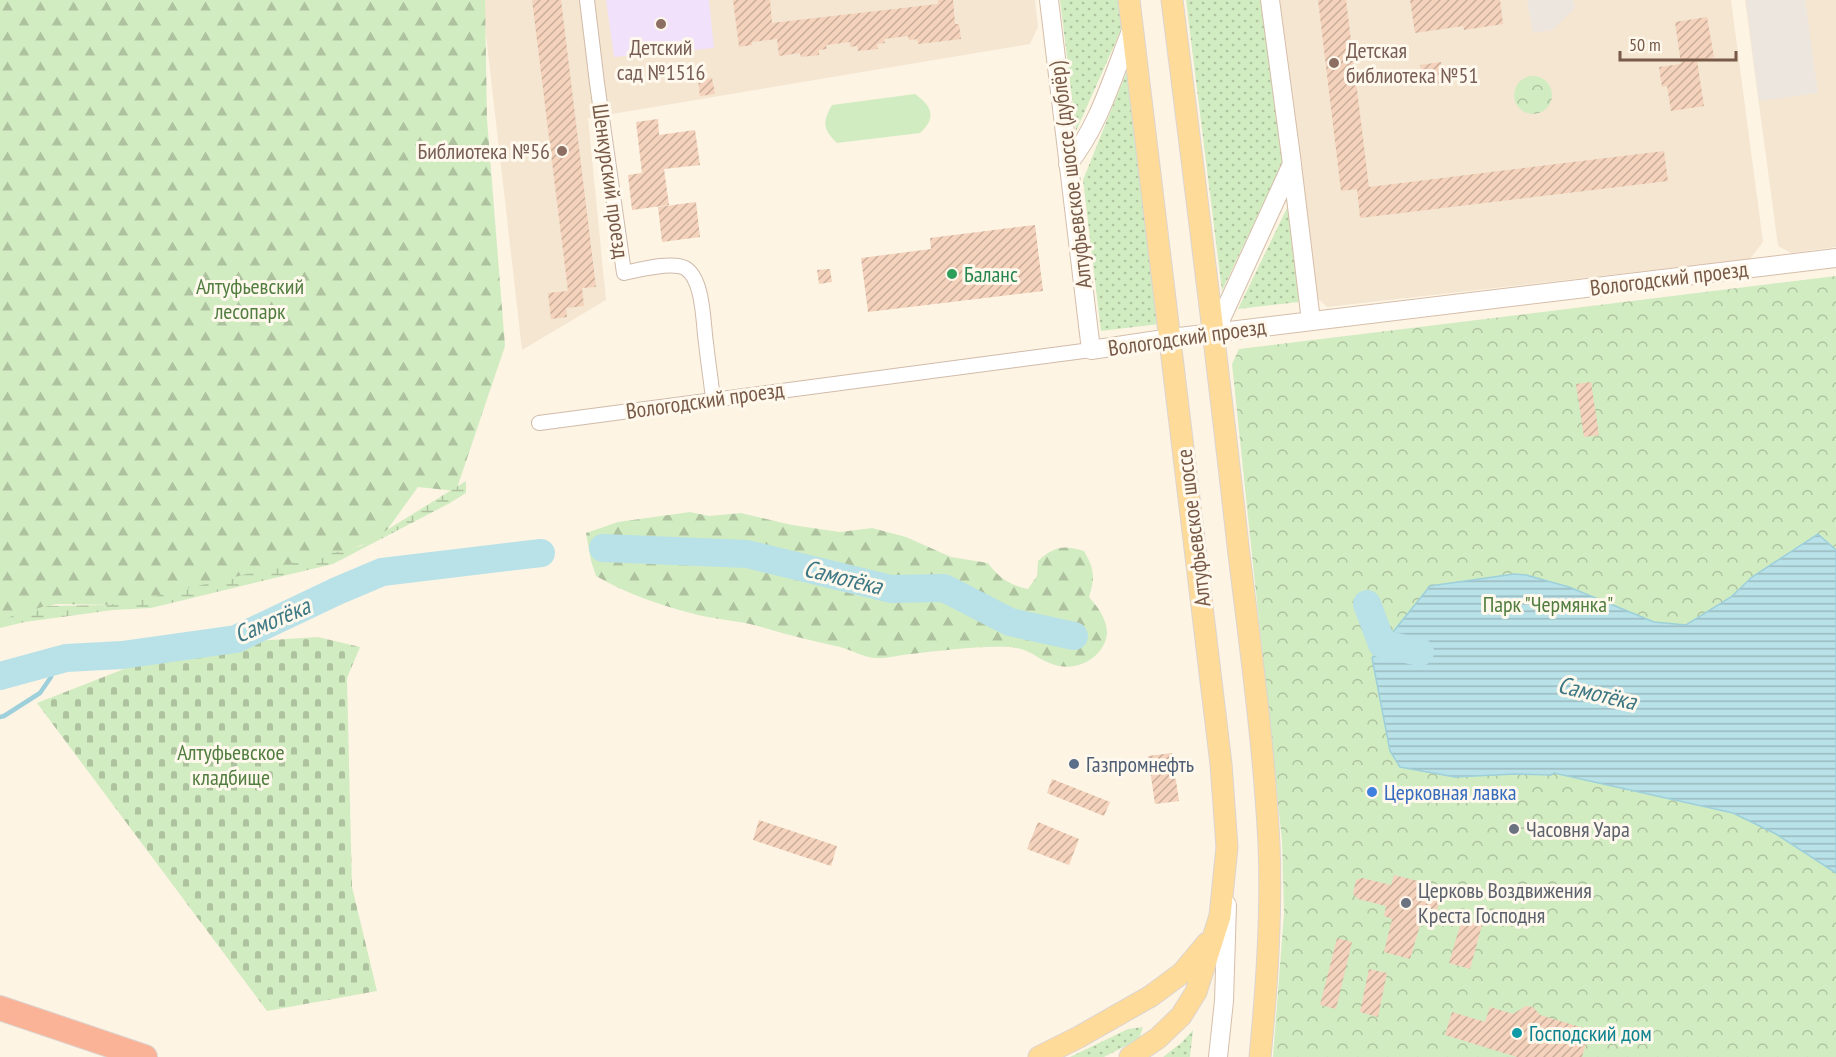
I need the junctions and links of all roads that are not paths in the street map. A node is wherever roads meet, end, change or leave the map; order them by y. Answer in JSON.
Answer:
{"nodes":[{"id":1,"x":587,"y":0,"type":"edge"},
{"id":2,"x":1049,"y":0,"type":"edge"},
{"id":3,"x":1129,"y":0,"type":"edge"},
{"id":4,"x":1172,"y":0,"type":"edge"},
{"id":5,"x":1270,"y":0,"type":"edge"},
{"id":6,"x":1133,"y":26,"type":"junction"},
{"id":7,"x":1068,"y":164,"type":"junction"},
{"id":8,"x":1292,"y":164,"type":"junction"},
{"id":9,"x":1836,"y":258,"type":"edge"},
{"id":10,"x":1311,"y":321,"type":"junction"},
{"id":11,"x":1215,"y":332,"type":"junction"},
{"id":12,"x":1171,"y":338,"type":"junction"},
{"id":13,"x":1091,"y":350,"type":"junction"},
{"id":14,"x":713,"y":399,"type":"junction"},
{"id":15,"x":539,"y":423,"type":"dead end"},
{"id":16,"x":1227,"y":847,"type":"junction"},
{"id":17,"x":1213,"y":936,"type":"junction"},
{"id":18,"x":0,"y":1008,"type":"edge"},
{"id":19,"x":145,"y":1057,"type":"edge"},
{"id":20,"x":1039,"y":1057,"type":"edge"},
{"id":21,"x":1130,"y":1057,"type":"edge"},
{"id":22,"x":1218,"y":1057,"type":"edge"},
{"id":23,"x":1260,"y":1057,"type":"edge"}],
"edges":[{"from":1,"to":14,"type":"street","name":"Шенкурский проезд"},
{"from":2,"to":7,"type":"street","name":"Алтуфьевское шоссе (дублёр)"},
{"from":3,"to":6,"type":"main road","name":"Алтуфьевское шоссе"},
{"from":4,"to":11,"type":"main road","name":"Алтуфьевское шоссе"},
{"from":5,"to":8,"type":"street"},
{"from":6,"to":7,"type":"street"},
{"from":6,"to":12,"type":"main road","name":"Алтуфьевское шоссе"},
{"from":7,"to":13,"type":"street","name":"Алтуфьевское шоссе (дублёр)"},
{"from":8,"to":10,"type":"street"},
{"from":8,"to":11,"type":"street"},
{"from":9,"to":10,"type":"street","name":"Вологодский проезд"},
{"from":10,"to":11,"type":"street","name":"Вологодский проезд"},
{"from":11,"to":12,"type":"street","name":"Вологодский проезд"},
{"from":11,"to":23,"type":"main road","name":"Алтуфьевское шоссе"},
{"from":12,"to":13,"type":"street","name":"Вологодский проезд"},
{"from":12,"to":16,"type":"main road","name":"Алтуфьевское шоссе"},
{"from":13,"to":14,"type":"street","name":"Вологодский проезд"},
{"from":14,"to":15,"type":"street","name":"Вологодский проезд"},
{"from":16,"to":17,"type":"main road"},
{"from":16,"to":22,"type":"street","name":"Алтуфьевское шоссе"},
{"from":17,"to":20,"type":"main road"},
{"from":17,"to":21,"type":"main road"},
{"from":18,"to":19,"type":"highway"}]}
